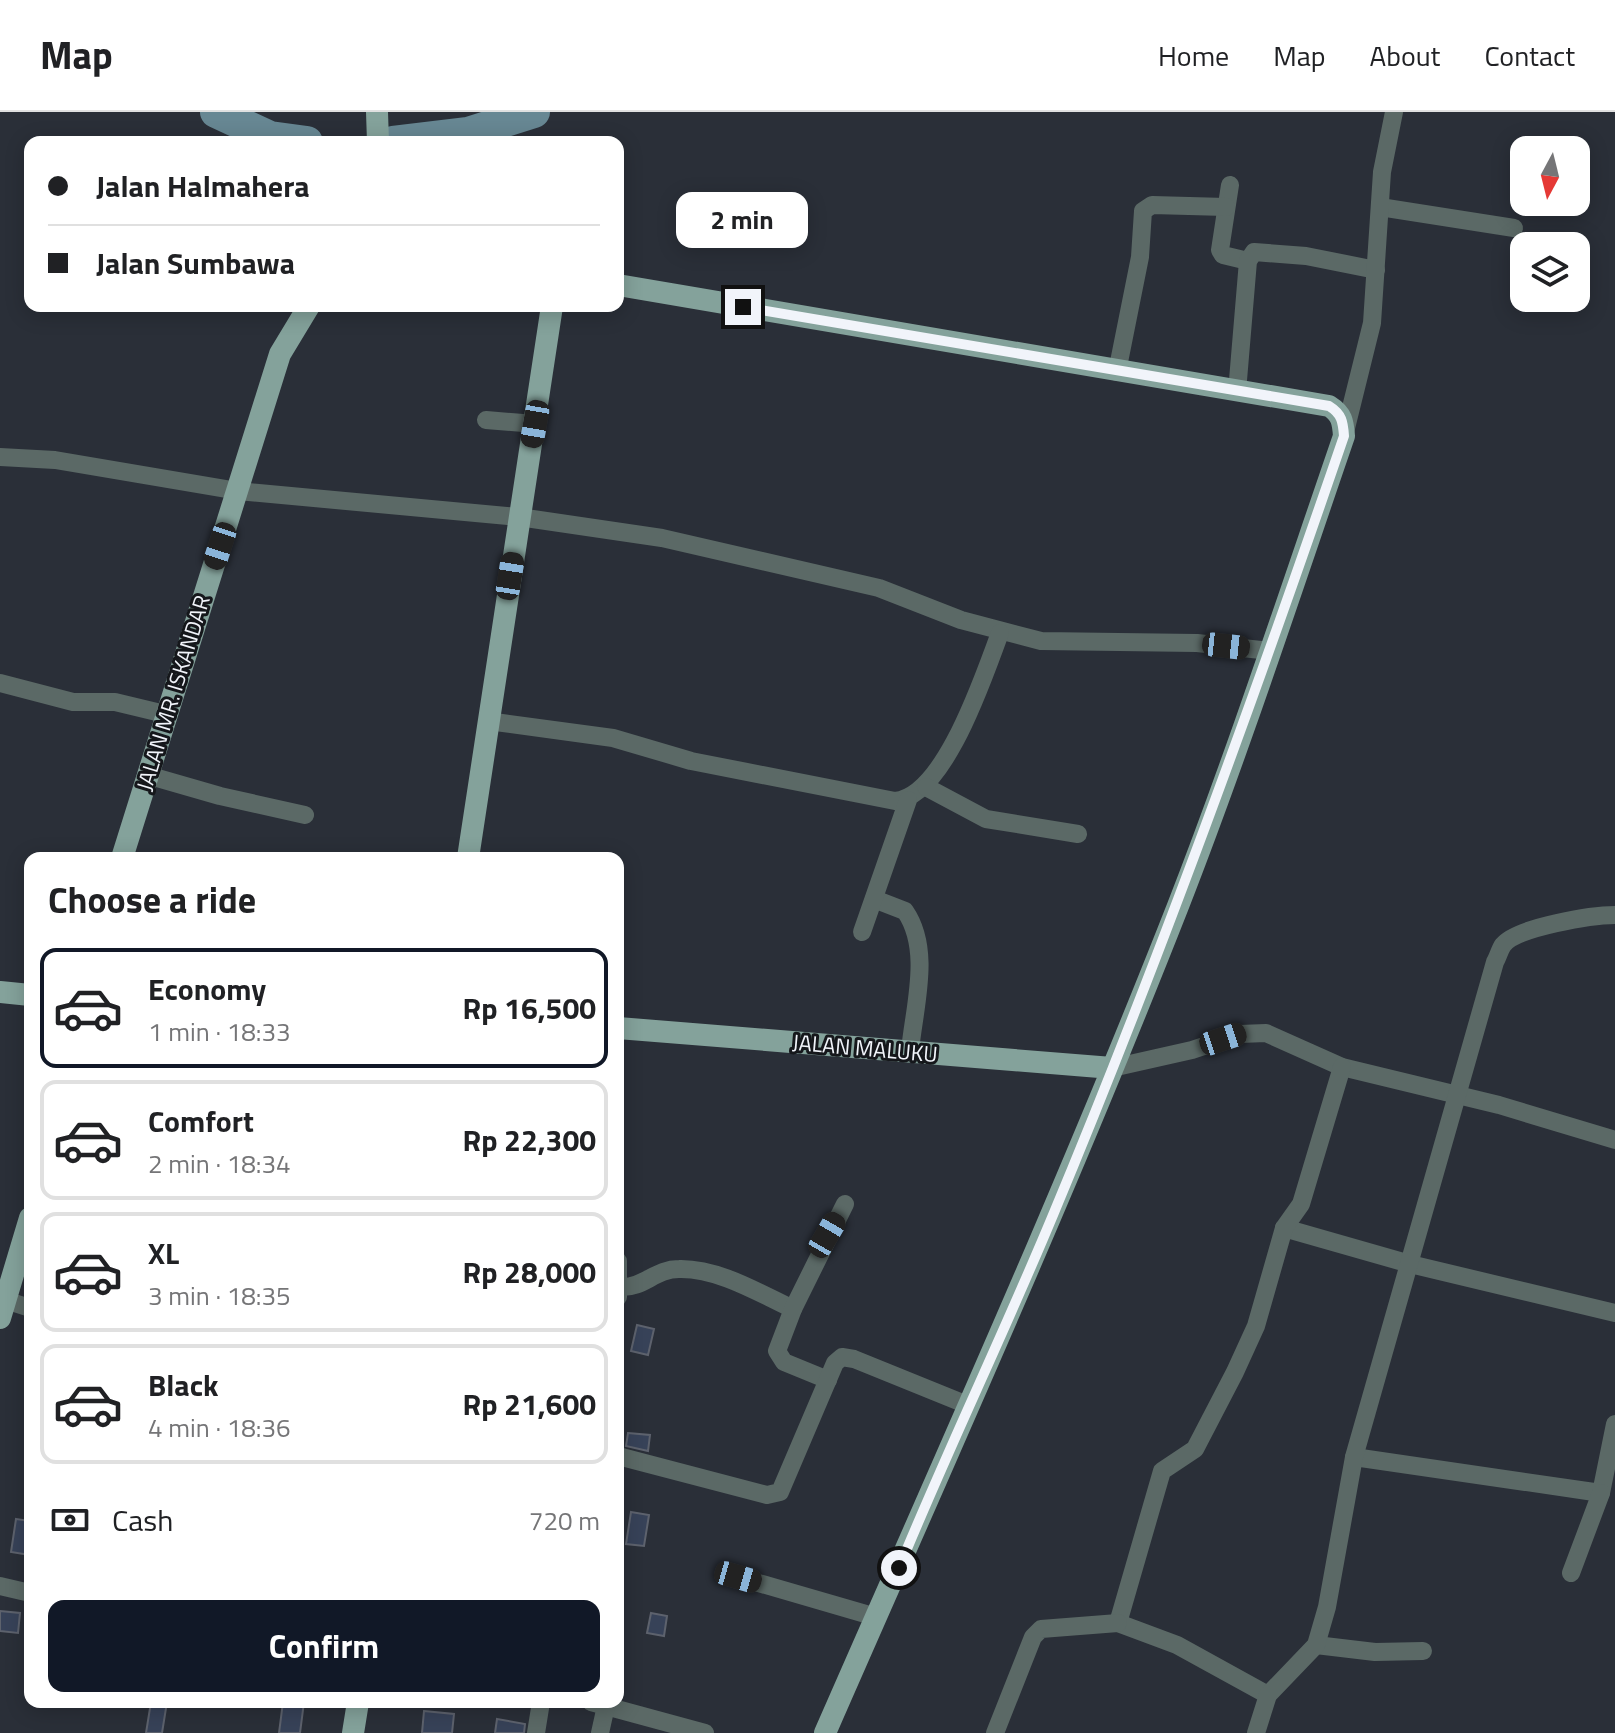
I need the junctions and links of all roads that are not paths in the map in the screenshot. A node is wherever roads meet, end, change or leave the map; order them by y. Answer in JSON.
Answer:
{"nodes":[{"id":1,"x":377,"y":112,"type":"edge"},
{"id":2,"x":1394,"y":112,"type":"edge"},
{"id":3,"x":378,"y":136,"type":"edge"},
{"id":4,"x":1230,"y":185,"type":"dead end"},
{"id":5,"x":1226,"y":207,"type":"junction"},
{"id":6,"x":1380,"y":207,"type":"junction"},
{"id":7,"x":1514,"y":228,"type":"dead end"},
{"id":8,"x":1248,"y":261,"type":"junction"},
{"id":9,"x":1376,"y":270,"type":"junction"},
{"id":10,"x":624,"y":286,"type":"edge"},
{"id":11,"x":305,"y":312,"type":"edge"},
{"id":12,"x":551,"y":312,"type":"edge"},
{"id":13,"x":1117,"y":372,"type":"junction"},
{"id":14,"x":1237,"y":392,"type":"junction"},
{"id":15,"x":486,"y":420,"type":"dead end"},
{"id":16,"x":535,"y":424,"type":"junction"},
{"id":17,"x":1344,"y":436,"type":"junction"},
{"id":18,"x":0,"y":457,"type":"edge"},
{"id":19,"x":238,"y":491,"type":"junction"},
{"id":20,"x":519,"y":517,"type":"junction"},
{"id":21,"x":1000,"y":633,"type":"junction"},
{"id":22,"x":1270,"y":651,"type":"junction"},
{"id":23,"x":0,"y":683,"type":"edge"},
{"id":24,"x":165,"y":714,"type":"junction"},
{"id":25,"x":488,"y":721,"type":"junction"},
{"id":26,"x":147,"y":775,"type":"junction"},
{"id":27,"x":926,"y":787,"type":"junction"},
{"id":28,"x":908,"y":800,"type":"junction"},
{"id":29,"x":305,"y":815,"type":"dead end"},
{"id":30,"x":1078,"y":834,"type":"dead end"},
{"id":31,"x":124,"y":852,"type":"edge"},
{"id":32,"x":469,"y":852,"type":"edge"},
{"id":33,"x":874,"y":899,"type":"junction"},
{"id":34,"x":1615,"y":915,"type":"edge"},
{"id":35,"x":862,"y":932,"type":"dead end"},
{"id":36,"x":0,"y":992,"type":"edge"},
{"id":37,"x":24,"y":994,"type":"edge"},
{"id":38,"x":624,"y":1028,"type":"edge"},
{"id":39,"x":910,"y":1051,"type":"junction"},
{"id":40,"x":1342,"y":1067,"type":"junction"},
{"id":41,"x":1112,"y":1068,"type":"junction"},
{"id":42,"x":1459,"y":1097,"type":"junction"},
{"id":43,"x":1615,"y":1140,"type":"edge"},
{"id":44,"x":845,"y":1204,"type":"dead end"},
{"id":45,"x":1284,"y":1228,"type":"junction"},
{"id":46,"x":24,"y":1238,"type":"edge"},
{"id":47,"x":1410,"y":1264,"type":"junction"},
{"id":48,"x":624,"y":1290,"type":"edge"},
{"id":49,"x":24,"y":1308,"type":"edge"},
{"id":50,"x":2,"y":1309,"type":"edge"},
{"id":51,"x":793,"y":1309,"type":"junction"},
{"id":52,"x":1615,"y":1313,"type":"edge"},
{"id":53,"x":828,"y":1380,"type":"junction"},
{"id":54,"x":970,"y":1406,"type":"junction"},
{"id":55,"x":1615,"y":1424,"type":"edge"},
{"id":56,"x":624,"y":1457,"type":"edge"},
{"id":57,"x":1354,"y":1457,"type":"junction"},
{"id":58,"x":1601,"y":1493,"type":"junction"},
{"id":59,"x":1571,"y":1573,"type":"dead end"},
{"id":60,"x":738,"y":1577,"type":"dead end"},
{"id":61,"x":0,"y":1586,"type":"edge"},
{"id":62,"x":24,"y":1592,"type":"edge"},
{"id":63,"x":876,"y":1617,"type":"junction"},
{"id":64,"x":1118,"y":1623,"type":"junction"},
{"id":65,"x":1316,"y":1645,"type":"junction"},
{"id":66,"x":1423,"y":1651,"type":"dead end"},
{"id":67,"x":1268,"y":1695,"type":"junction"},
{"id":68,"x":357,"y":1708,"type":"edge"},
{"id":69,"x":540,"y":1708,"type":"edge"},
{"id":70,"x":598,"y":1708,"type":"edge"},
{"id":71,"x":613,"y":1708,"type":"edge"},
{"id":72,"x":353,"y":1733,"type":"edge"},
{"id":73,"x":536,"y":1733,"type":"edge"},
{"id":74,"x":600,"y":1733,"type":"edge"},
{"id":75,"x":705,"y":1733,"type":"edge"},
{"id":76,"x":825,"y":1733,"type":"edge"},
{"id":77,"x":995,"y":1733,"type":"edge"},
{"id":78,"x":1256,"y":1733,"type":"edge"}],
"edges":[{"from":1,"to":3,"type":"main road"},
{"from":2,"to":6,"type":"street"},
{"from":4,"to":5,"type":"street"},
{"from":5,"to":8,"type":"street"},
{"from":5,"to":13,"type":"street"},
{"from":6,"to":7,"type":"street"},
{"from":6,"to":9,"type":"street"},
{"from":8,"to":9,"type":"street"},
{"from":8,"to":14,"type":"street"},
{"from":9,"to":17,"type":"street"},
{"from":10,"to":13,"type":"main road"},
{"from":11,"to":19,"type":"main road","name":"JALAN MR. ISKANDAR"},
{"from":12,"to":16,"type":"main road"},
{"from":13,"to":14,"type":"main road"},
{"from":14,"to":17,"type":"main road"},
{"from":15,"to":16,"type":"street"},
{"from":16,"to":20,"type":"main road"},
{"from":17,"to":22,"type":"main road"},
{"from":18,"to":19,"type":"street"},
{"from":19,"to":20,"type":"street"},
{"from":19,"to":24,"type":"main road","name":"JALAN MR. ISKANDAR"},
{"from":20,"to":21,"type":"street"},
{"from":20,"to":25,"type":"main road"},
{"from":21,"to":22,"type":"street"},
{"from":21,"to":27,"type":"street"},
{"from":22,"to":41,"type":"main road"},
{"from":23,"to":24,"type":"street"},
{"from":24,"to":26,"type":"main road","name":"JALAN MR. ISKANDAR"},
{"from":25,"to":28,"type":"street"},
{"from":25,"to":32,"type":"main road"},
{"from":26,"to":29,"type":"street"},
{"from":26,"to":31,"type":"main road","name":"JALAN MR. ISKANDAR"},
{"from":27,"to":28,"type":"street"},
{"from":27,"to":30,"type":"street"},
{"from":28,"to":33,"type":"street"},
{"from":33,"to":35,"type":"street"},
{"from":33,"to":39,"type":"street"},
{"from":34,"to":42,"type":"street"},
{"from":36,"to":37,"type":"main road"},
{"from":38,"to":39,"type":"main road","name":"JALAN MALUKU"},
{"from":39,"to":41,"type":"main road","name":"JALAN MALUKU"},
{"from":40,"to":41,"type":"street"},
{"from":40,"to":42,"type":"street"},
{"from":40,"to":45,"type":"street"},
{"from":41,"to":54,"type":"main road"},
{"from":42,"to":43,"type":"street"},
{"from":42,"to":47,"type":"street"},
{"from":44,"to":51,"type":"street"},
{"from":45,"to":47,"type":"street"},
{"from":45,"to":64,"type":"street"},
{"from":46,"to":50,"type":"main road"},
{"from":47,"to":52,"type":"street"},
{"from":47,"to":57,"type":"street"},
{"from":48,"to":51,"type":"street"},
{"from":49,"to":50,"type":"street"},
{"from":51,"to":53,"type":"street"},
{"from":53,"to":54,"type":"street"},
{"from":53,"to":56,"type":"street"},
{"from":54,"to":63,"type":"main road"},
{"from":55,"to":58,"type":"street"},
{"from":57,"to":58,"type":"street"},
{"from":57,"to":65,"type":"street"},
{"from":58,"to":59,"type":"street"},
{"from":60,"to":63,"type":"street"},
{"from":61,"to":62,"type":"street"},
{"from":63,"to":76,"type":"main road"},
{"from":64,"to":67,"type":"street"},
{"from":64,"to":77,"type":"street"},
{"from":65,"to":66,"type":"street"},
{"from":65,"to":67,"type":"street"},
{"from":67,"to":78,"type":"street"},
{"from":68,"to":72,"type":"main road"},
{"from":69,"to":73,"type":"street"},
{"from":70,"to":74,"type":"street"},
{"from":71,"to":75,"type":"street"}]}
